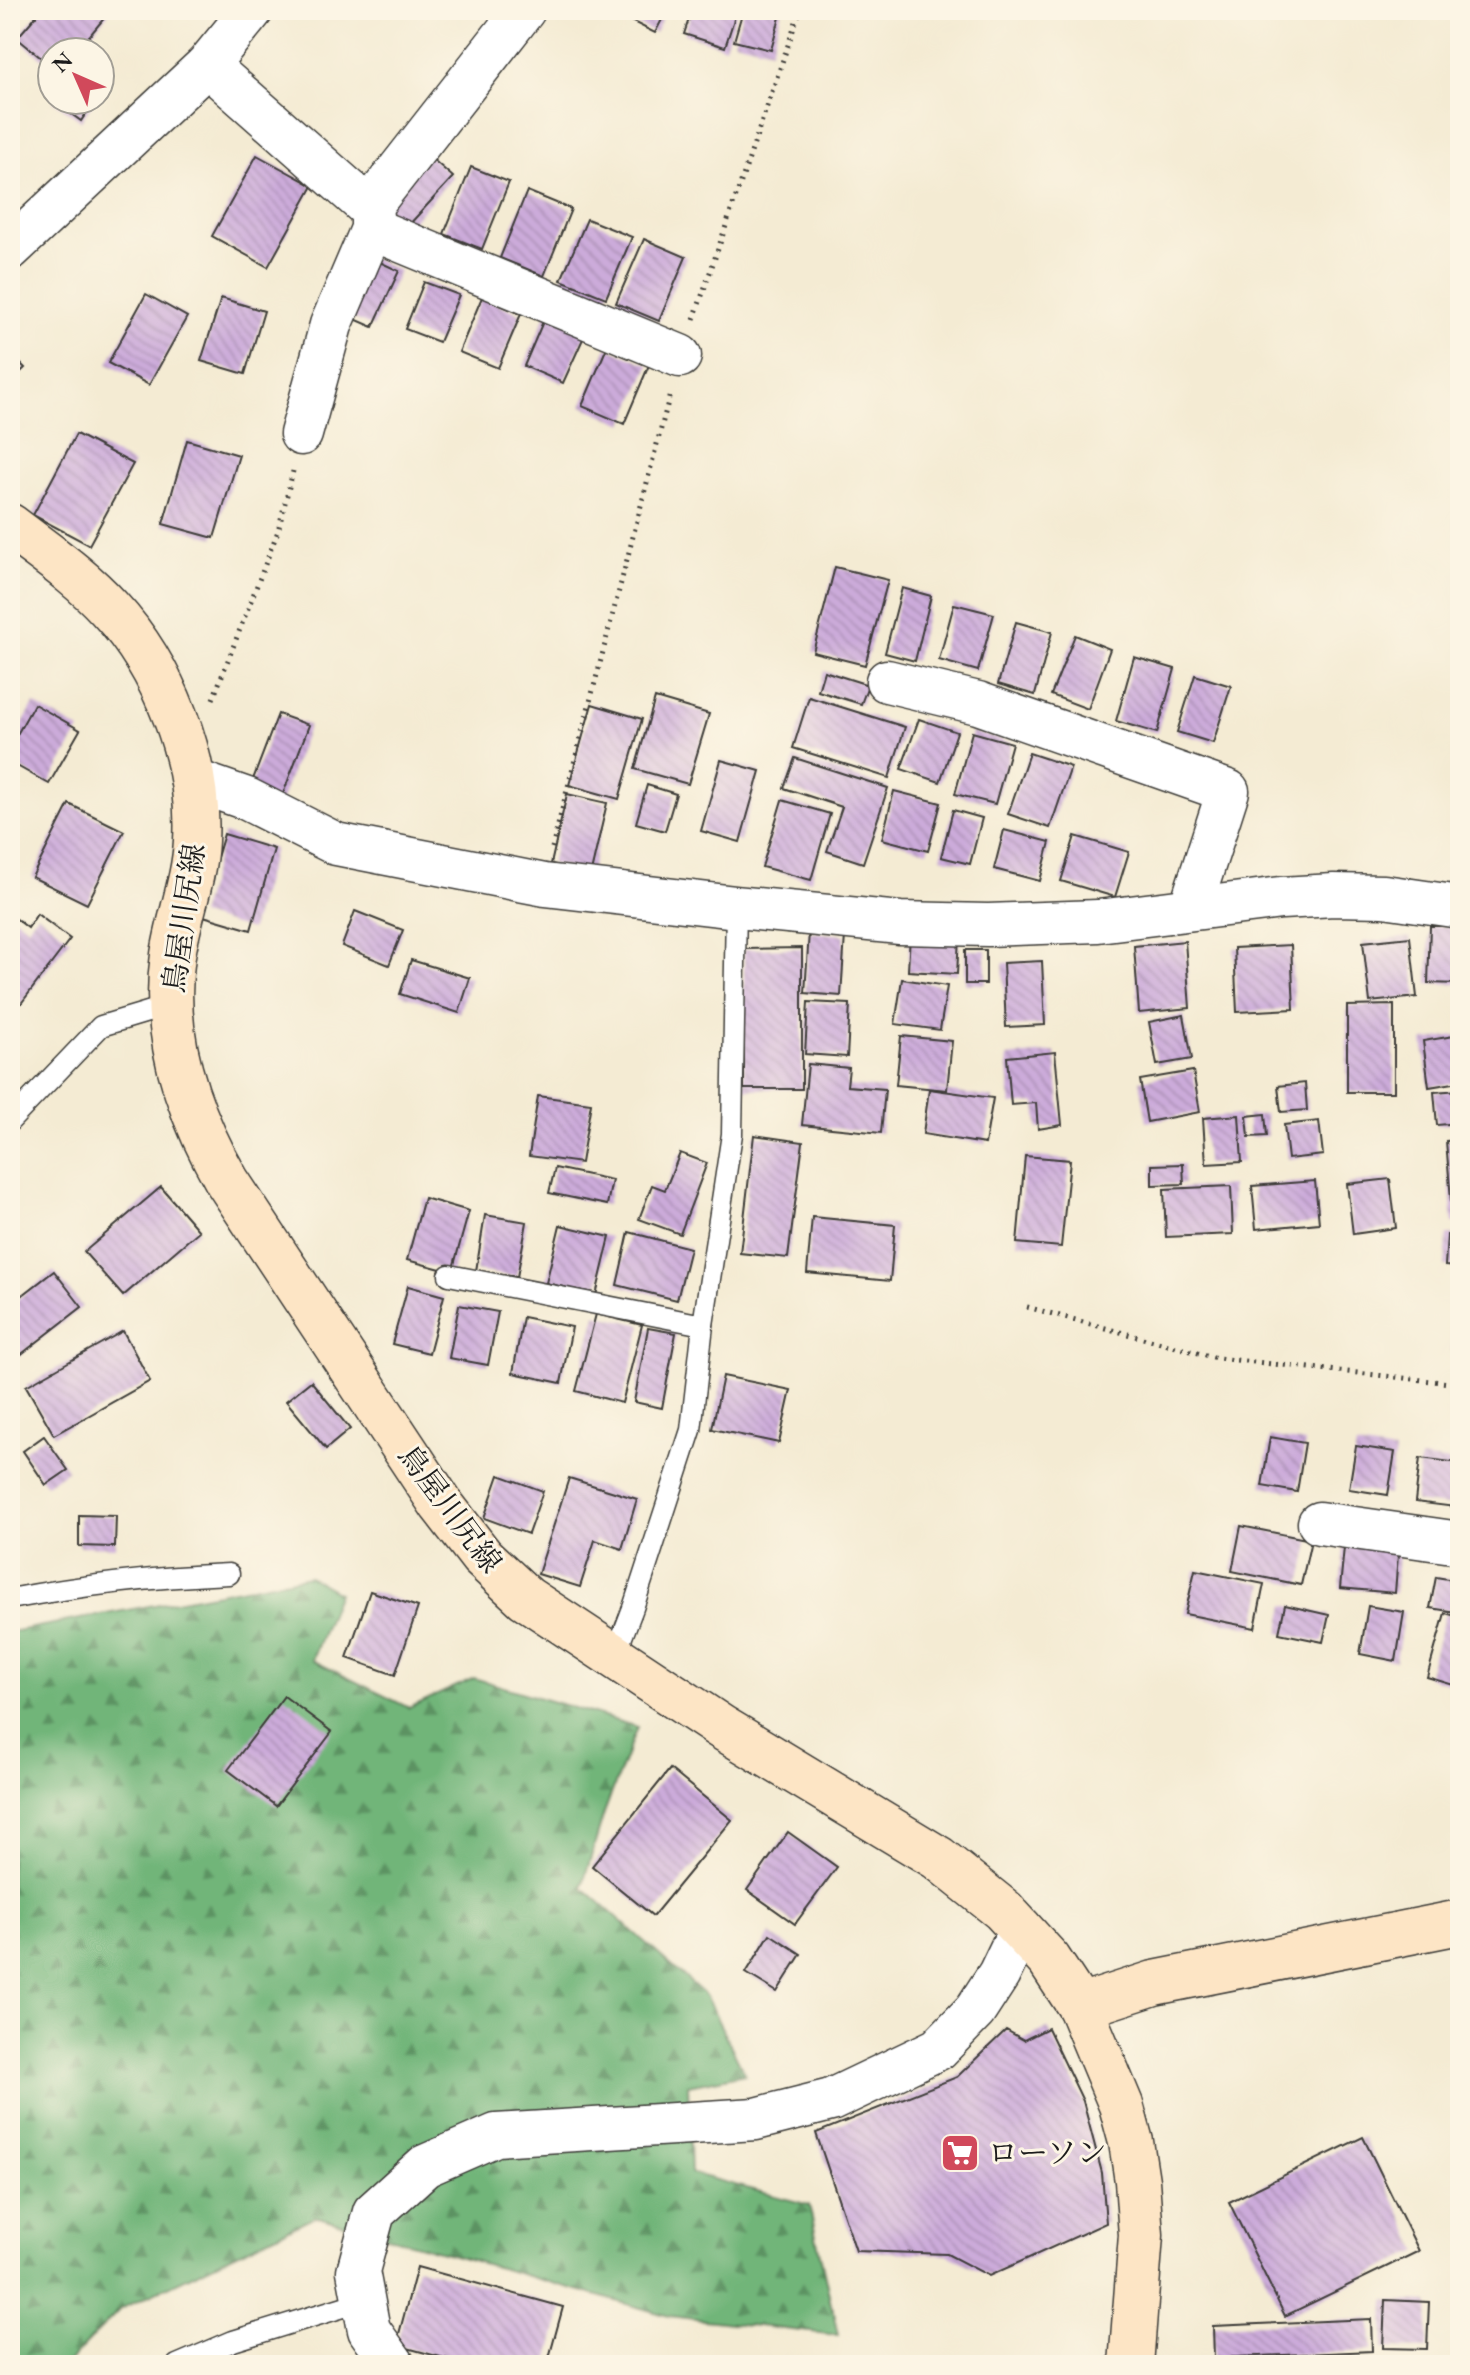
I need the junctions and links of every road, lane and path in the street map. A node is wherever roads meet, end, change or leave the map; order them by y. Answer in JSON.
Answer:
{"nodes":[{"id":1,"x":252,"y":10,"type":"edge"},
{"id":2,"x":524,"y":10,"type":"edge"},
{"id":3,"x":800,"y":10,"type":"edge"},
{"id":4,"x":207,"y":65,"type":"junction"},
{"id":5,"x":370,"y":219,"type":"junction"},
{"id":6,"x":10,"y":249,"type":"edge"},
{"id":7,"x":680,"y":356,"type":"junction"},
{"id":8,"x":301,"y":434,"type":"joint"},
{"id":9,"x":10,"y":526,"type":"edge"},
{"id":10,"x":887,"y":681,"type":"dead end"},
{"id":11,"x":191,"y":768,"type":"junction"},
{"id":12,"x":545,"y":885,"type":"junction"},
{"id":13,"x":736,"y":907,"type":"junction"},
{"id":14,"x":1460,"y":907,"type":"edge"},
{"id":15,"x":1190,"y":909,"type":"junction"},
{"id":16,"x":171,"y":1005,"type":"junction"},
{"id":17,"x":10,"y":1121,"type":"edge"},
{"id":18,"x":449,"y":1275,"type":"dead end"},
{"id":19,"x":1027,"y":1307,"type":"dead end"},
{"id":20,"x":703,"y":1325,"type":"junction"},
{"id":21,"x":1460,"y":1384,"type":"edge"},
{"id":22,"x":1319,"y":1523,"type":"dead end"},
{"id":23,"x":1460,"y":1543,"type":"edge"},
{"id":24,"x":229,"y":1574,"type":"dead end"},
{"id":25,"x":10,"y":1599,"type":"edge"},
{"id":26,"x":614,"y":1658,"type":"junction"},
{"id":27,"x":1460,"y":1922,"type":"edge"},
{"id":28,"x":1021,"y":1928,"type":"junction"},
{"id":29,"x":1080,"y":2007,"type":"junction"},
{"id":30,"x":363,"y":2301,"type":"junction"},
{"id":31,"x":177,"y":2365,"type":"edge"},
{"id":32,"x":394,"y":2365,"type":"edge"},
{"id":33,"x":1131,"y":2365,"type":"edge"}],
"edges":[{"from":1,"to":4,"type":"street"},
{"from":2,"to":5,"type":"street"},
{"from":3,"to":7,"type":"path"},
{"from":4,"to":5,"type":"street"},
{"from":4,"to":6,"type":"street"},
{"from":5,"to":7,"type":"street"},
{"from":5,"to":8,"type":"street"},
{"from":7,"to":12,"type":"path"},
{"from":8,"to":11,"type":"path"},
{"from":9,"to":11,"type":"main road","name":"鳥屋川尻線"},
{"from":10,"to":15,"type":"street"},
{"from":11,"to":12,"type":"street"},
{"from":11,"to":16,"type":"main road","name":"鳥屋川尻線"},
{"from":12,"to":13,"type":"street"},
{"from":13,"to":15,"type":"street"},
{"from":13,"to":20,"type":"lane"},
{"from":14,"to":15,"type":"street"},
{"from":16,"to":17,"type":"lane"},
{"from":16,"to":26,"type":"main road","name":"鳥屋川尻線"},
{"from":18,"to":20,"type":"lane"},
{"from":19,"to":21,"type":"path"},
{"from":20,"to":26,"type":"lane"},
{"from":22,"to":23,"type":"street"},
{"from":24,"to":25,"type":"lane"},
{"from":26,"to":28,"type":"main road","name":"鳥屋川尻線"},
{"from":27,"to":29,"type":"main road"},
{"from":28,"to":29,"type":"main road","name":"鳥屋川尻線"},
{"from":28,"to":30,"type":"street"},
{"from":29,"to":33,"type":"main road","name":"鳥屋川尻線"},
{"from":30,"to":31,"type":"lane"},
{"from":30,"to":32,"type":"street"}]}
